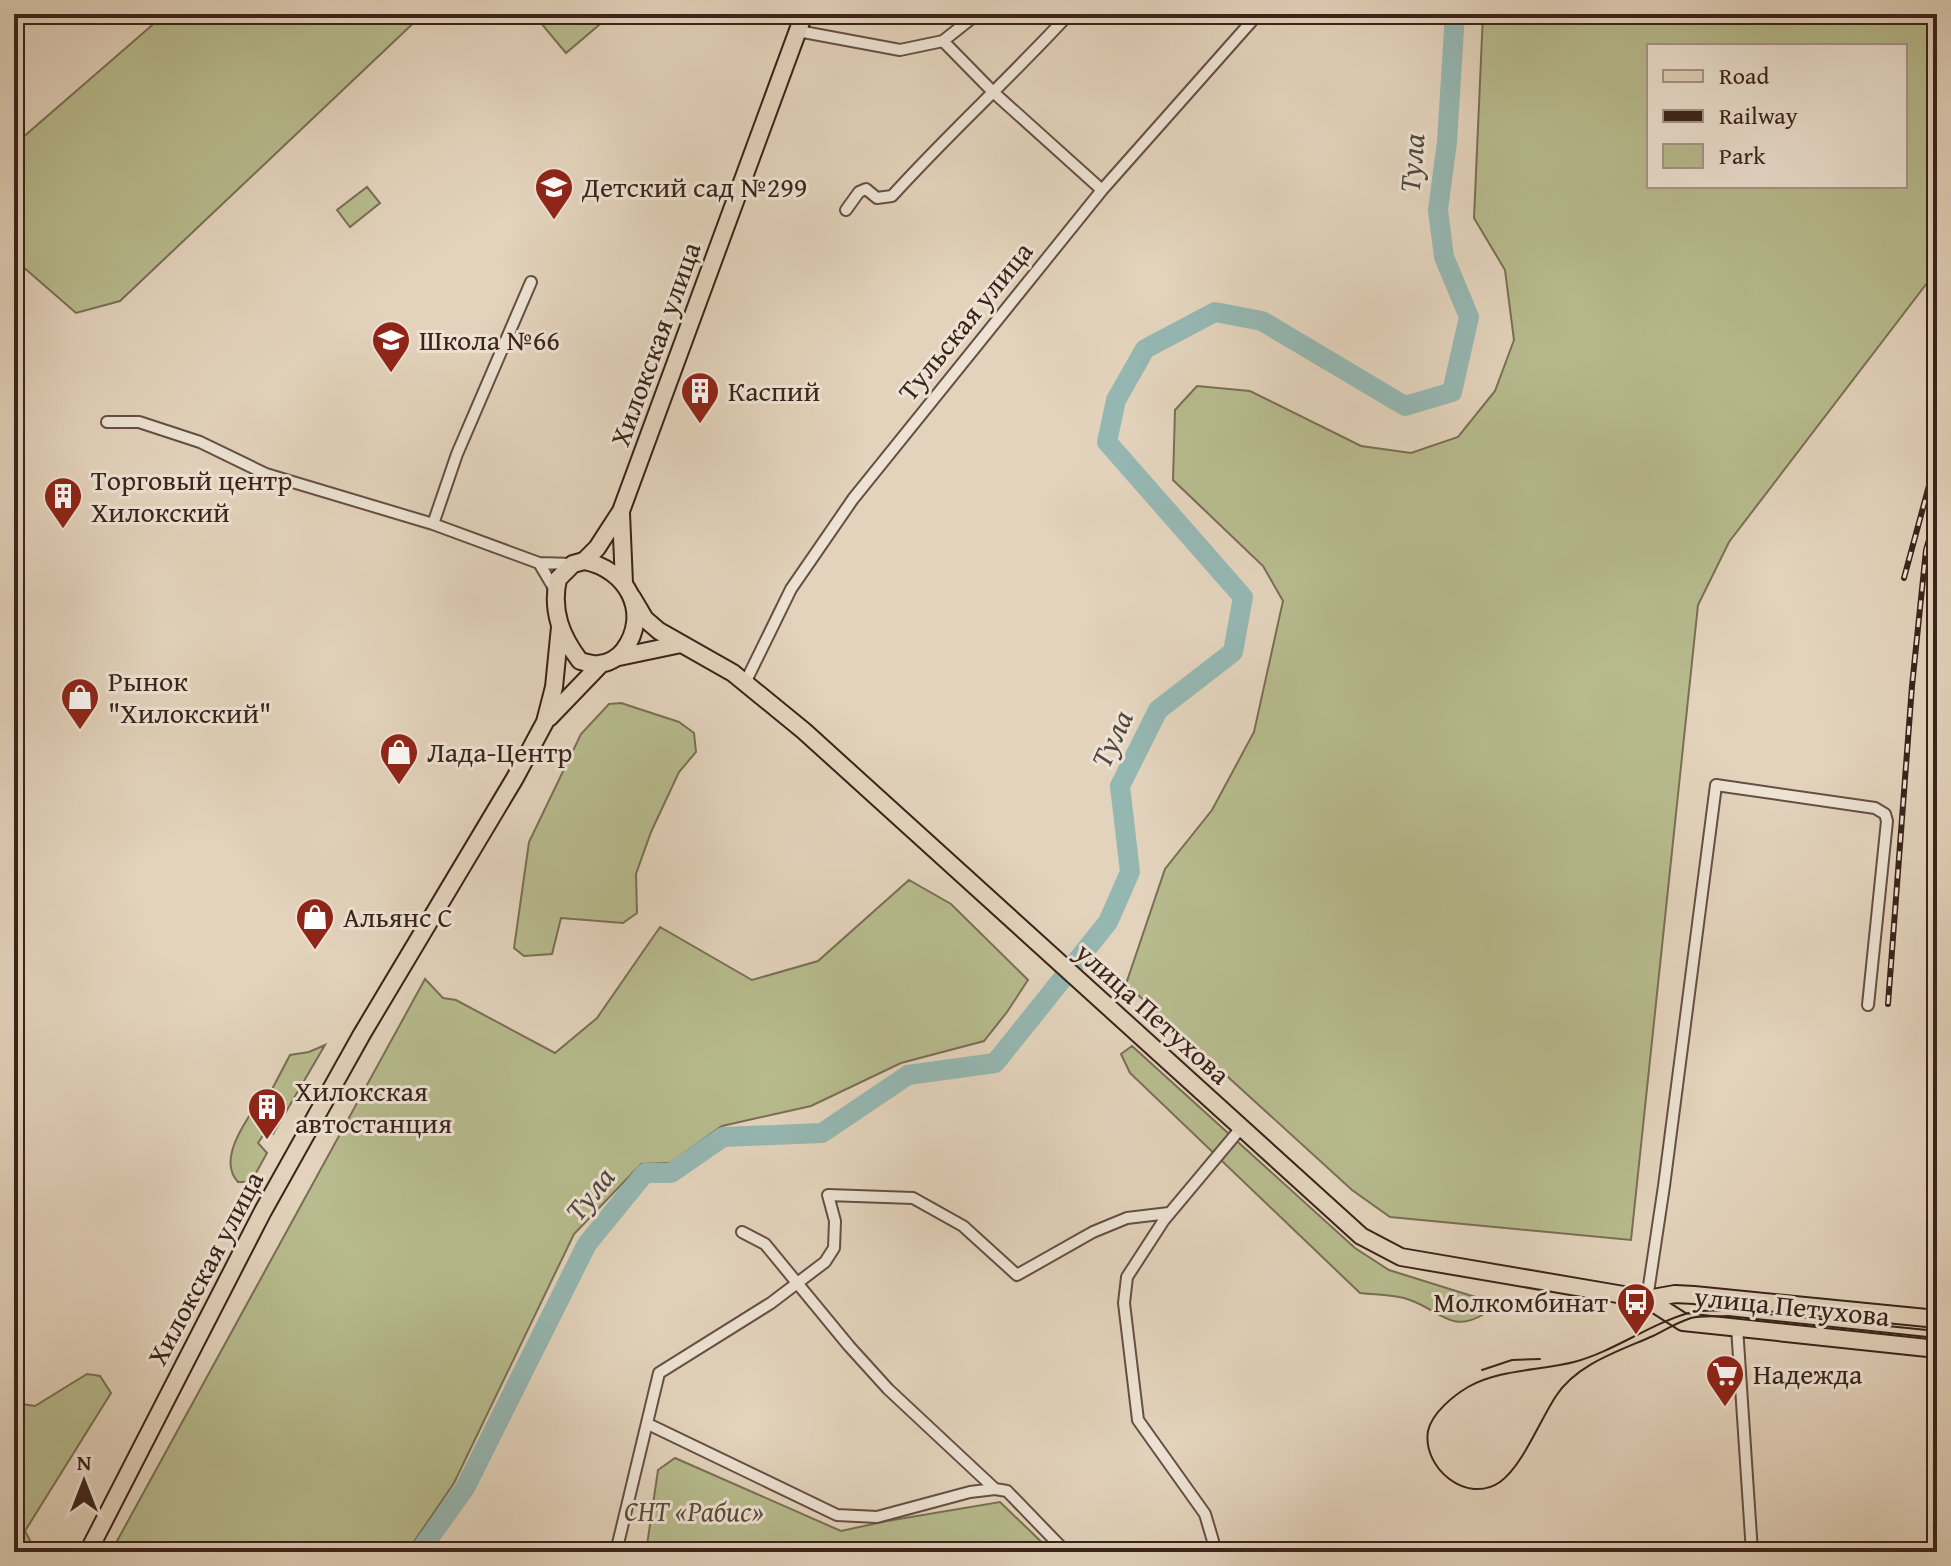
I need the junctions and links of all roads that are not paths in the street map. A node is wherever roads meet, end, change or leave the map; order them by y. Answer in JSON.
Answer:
{"nodes":[{"id":1,"x":804,"y":14,"type":"edge"},
{"id":2,"x":977,"y":14,"type":"edge"},
{"id":3,"x":1069,"y":14,"type":"edge"},
{"id":4,"x":1258,"y":14,"type":"edge"},
{"id":5,"x":798,"y":31,"type":"junction"},
{"id":6,"x":943,"y":41,"type":"junction"},
{"id":7,"x":992,"y":91,"type":"junction"},
{"id":8,"x":1102,"y":190,"type":"junction"},
{"id":9,"x":846,"y":210,"type":"dead end"},
{"id":10,"x":531,"y":282,"type":"dead end"},
{"id":11,"x":107,"y":422,"type":"dead end"},
{"id":12,"x":621,"y":511,"type":"junction"},
{"id":13,"x":433,"y":524,"type":"junction"},
{"id":14,"x":539,"y":563,"type":"junction"},
{"id":15,"x":579,"y":563,"type":"junction"},
{"id":16,"x":555,"y":590,"type":"junction"},
{"id":17,"x":628,"y":590,"type":"junction"},
{"id":18,"x":560,"y":627,"type":"junction"},
{"id":19,"x":681,"y":644,"type":"junction"},
{"id":20,"x":619,"y":657,"type":"junction"},
{"id":21,"x":600,"y":665,"type":"junction"},
{"id":22,"x":745,"y":683,"type":"junction"},
{"id":23,"x":545,"y":722,"type":"junction"},
{"id":24,"x":1868,"y":1005,"type":"dead end"},
{"id":25,"x":1241,"y":1128,"type":"junction"},
{"id":26,"x":1169,"y":1213,"type":"junction"},
{"id":27,"x":742,"y":1232,"type":"dead end"},
{"id":28,"x":798,"y":1282,"type":"junction"},
{"id":29,"x":1647,"y":1299,"type":"junction"},
{"id":30,"x":1937,"y":1319,"type":"edge"},
{"id":31,"x":1737,"y":1327,"type":"junction"},
{"id":32,"x":1937,"y":1349,"type":"edge"},
{"id":33,"x":648,"y":1424,"type":"junction"},
{"id":34,"x":995,"y":1489,"type":"junction"},
{"id":35,"x":88,"y":1552,"type":"edge"},
{"id":36,"x":616,"y":1552,"type":"edge"},
{"id":37,"x":1066,"y":1552,"type":"edge"},
{"id":38,"x":1213,"y":1552,"type":"edge"},
{"id":39,"x":1752,"y":1552,"type":"edge"}],
"edges":[{"from":1,"to":5,"type":"main road","name":"Хилокская улица"},
{"from":2,"to":6,"type":"street"},
{"from":3,"to":7,"type":"street"},
{"from":4,"to":8,"type":"street","name":"Тульская улица"},
{"from":5,"to":6,"type":"street"},
{"from":5,"to":12,"type":"main road","name":"Хилокская улица"},
{"from":6,"to":7,"type":"street"},
{"from":7,"to":8,"type":"street"},
{"from":7,"to":9,"type":"street"},
{"from":8,"to":22,"type":"street","name":"Тульская улица"},
{"from":10,"to":13,"type":"street"},
{"from":11,"to":13,"type":"street"},
{"from":12,"to":15,"type":"main road"},
{"from":12,"to":17,"type":"main road"},
{"from":13,"to":14,"type":"street"},
{"from":14,"to":15,"type":"street"},
{"from":14,"to":16,"type":"street"},
{"from":15,"to":16,"type":"main road"},
{"from":15,"to":17,"type":"main road"},
{"from":16,"to":18,"type":"main road"},
{"from":17,"to":19,"type":"main road","name":"улица Петухова"},
{"from":17,"to":20,"type":"main road"},
{"from":18,"to":21,"type":"main road"},
{"from":18,"to":23,"type":"main road"},
{"from":19,"to":20,"type":"main road"},
{"from":19,"to":22,"type":"main road","name":"улица Петухова"},
{"from":20,"to":21,"type":"main road"},
{"from":21,"to":23,"type":"main road"},
{"from":22,"to":25,"type":"main road","name":"улица Петухова"},
{"from":23,"to":35,"type":"main road","name":"Хилокская улица"},
{"from":24,"to":29,"type":"street"},
{"from":25,"to":26,"type":"street"},
{"from":25,"to":29,"type":"main road","name":"улица Петухова"},
{"from":26,"to":28,"type":"street"},
{"from":26,"to":38,"type":"street"},
{"from":27,"to":28,"type":"street"},
{"from":28,"to":33,"type":"street"},
{"from":28,"to":34,"type":"street"},
{"from":29,"to":30,"type":"main road","name":"улица Петухова"},
{"from":29,"to":31,"type":"main road","name":"улица Петухова"},
{"from":31,"to":32,"type":"main road","name":"улица Петухова"},
{"from":31,"to":39,"type":"street"},
{"from":33,"to":34,"type":"street"},
{"from":33,"to":36,"type":"street"},
{"from":34,"to":37,"type":"street"}]}
